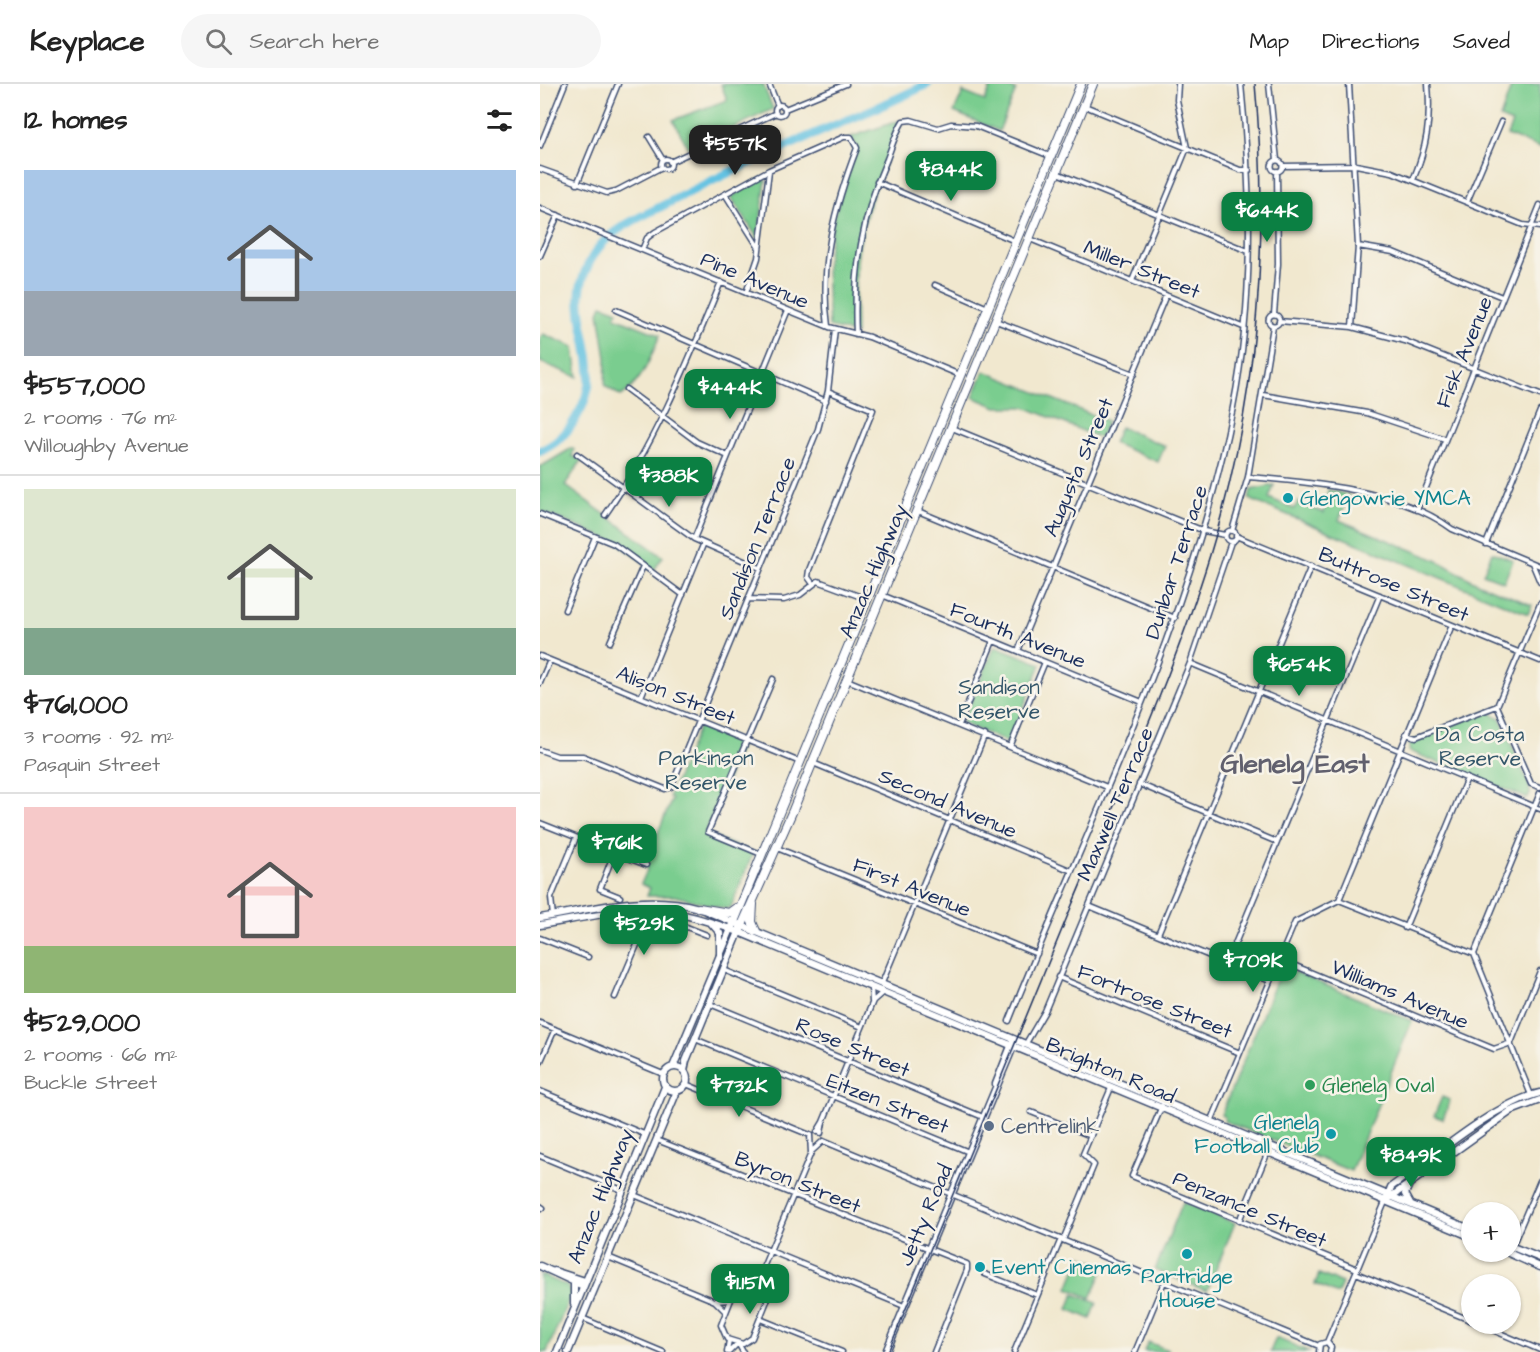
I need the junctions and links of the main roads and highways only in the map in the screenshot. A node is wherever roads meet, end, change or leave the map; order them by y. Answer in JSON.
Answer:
{"nodes":[{"id":1,"x":1081,"y":84,"type":"edge"},
{"id":2,"x":1093,"y":84,"type":"edge"},
{"id":3,"x":1089,"y":95,"type":"junction"},
{"id":4,"x":1076,"y":97,"type":"junction"},
{"id":5,"x":1084,"y":106,"type":"junction"},
{"id":6,"x":1063,"y":127,"type":"junction"},
{"id":7,"x":1017,"y":271,"type":"junction"},
{"id":8,"x":1004,"y":272,"type":"junction"},
{"id":9,"x":1012,"y":282,"type":"junction"},
{"id":10,"x":998,"y":286,"type":"junction"},
{"id":11,"x":890,"y":547,"type":"junction"},
{"id":12,"x":901,"y":550,"type":"junction"},
{"id":13,"x":898,"y":559,"type":"junction"},
{"id":14,"x":884,"y":561,"type":"junction"},
{"id":15,"x":821,"y":712,"type":"junction"},
{"id":16,"x":832,"y":716,"type":"junction"},
{"id":17,"x":828,"y":725,"type":"junction"},
{"id":18,"x":816,"y":726,"type":"junction"},
{"id":19,"x":786,"y":798,"type":"junction"},
{"id":20,"x":798,"y":800,"type":"junction"},
{"id":21,"x":793,"y":810,"type":"junction"},
{"id":22,"x":779,"y":813,"type":"junction"},
{"id":23,"x":754,"y":896,"type":"junction"},
{"id":24,"x":742,"y":898,"type":"junction"},
{"id":25,"x":699,"y":908,"type":"junction"},
{"id":26,"x":540,"y":918,"type":"edge"},
{"id":27,"x":553,"y":919,"type":"junction"},
{"id":28,"x":712,"y":924,"type":"junction"},
{"id":29,"x":540,"y":925,"type":"edge"},
{"id":30,"x":732,"y":926,"type":"junction"},
{"id":31,"x":741,"y":929,"type":"junction"},
{"id":32,"x":756,"y":932,"type":"junction"},
{"id":33,"x":720,"y":958,"type":"junction"},
{"id":34,"x":882,"y":983,"type":"junction"},
{"id":35,"x":886,"y":993,"type":"junction"},
{"id":36,"x":1015,"y":1039,"type":"junction"},
{"id":37,"x":1012,"y":1046,"type":"junction"},
{"id":38,"x":673,"y":1067,"type":"junction"},
{"id":39,"x":684,"y":1071,"type":"junction"},
{"id":40,"x":665,"y":1087,"type":"junction"},
{"id":41,"x":677,"y":1091,"type":"junction"},
{"id":42,"x":1540,"y":1093,"type":"edge"},
{"id":43,"x":1540,"y":1100,"type":"edge"},
{"id":44,"x":1162,"y":1106,"type":"junction"},
{"id":45,"x":1410,"y":1182,"type":"junction"},
{"id":46,"x":1388,"y":1198,"type":"junction"},
{"id":47,"x":1412,"y":1204,"type":"junction"},
{"id":48,"x":1461,"y":1225,"type":"edge"},
{"id":49,"x":1461,"y":1232,"type":"edge"},
{"id":50,"x":1521,"y":1253,"type":"edge"},
{"id":51,"x":1521,"y":1256,"type":"edge"},
{"id":52,"x":595,"y":1258,"type":"junction"},
{"id":53,"x":608,"y":1258,"type":"junction"},
{"id":54,"x":1540,"y":1258,"type":"edge"},
{"id":55,"x":540,"y":1266,"type":"edge"},
{"id":56,"x":1540,"y":1267,"type":"edge"},
{"id":57,"x":550,"y":1270,"type":"junction"},
{"id":58,"x":574,"y":1282,"type":"junction"},
{"id":59,"x":585,"y":1284,"type":"junction"},
{"id":60,"x":574,"y":1310,"type":"junction"},
{"id":61,"x":584,"y":1314,"type":"junction"},
{"id":62,"x":557,"y":1352,"type":"edge"},
{"id":63,"x":568,"y":1352,"type":"edge"},
{"id":64,"x":886,"y":1352,"type":"edge"}],
"edges":[{"from":1,"to":4,"type":"highway","name":"Anzac Highway"},
{"from":2,"to":3,"type":"highway","name":"Anzac Highway"},
{"from":3,"to":4,"type":"highway"},
{"from":3,"to":5,"type":"highway","name":"Anzac Highway"},
{"from":4,"to":6,"type":"highway","name":"Anzac Highway"},
{"from":5,"to":6,"type":"highway"},
{"from":5,"to":7,"type":"highway","name":"Anzac Highway"},
{"from":6,"to":8,"type":"highway","name":"Anzac Highway"},
{"from":7,"to":8,"type":"highway"},
{"from":7,"to":9,"type":"highway","name":"Anzac Highway"},
{"from":8,"to":10,"type":"highway","name":"Anzac Highway"},
{"from":9,"to":10,"type":"highway"},
{"from":9,"to":12,"type":"highway","name":"Anzac Highway"},
{"from":10,"to":11,"type":"highway","name":"Anzac Highway"},
{"from":11,"to":12,"type":"highway"},
{"from":11,"to":14,"type":"highway","name":"Anzac Highway"},
{"from":12,"to":13,"type":"highway","name":"Anzac Highway"},
{"from":13,"to":14,"type":"highway"},
{"from":13,"to":16,"type":"highway","name":"Anzac Highway"},
{"from":14,"to":15,"type":"highway","name":"Anzac Highway"},
{"from":15,"to":16,"type":"highway"},
{"from":15,"to":18,"type":"highway","name":"Anzac Highway"},
{"from":16,"to":17,"type":"highway","name":"Anzac Highway"},
{"from":17,"to":18,"type":"highway"},
{"from":17,"to":20,"type":"highway","name":"Anzac Highway"},
{"from":18,"to":19,"type":"highway","name":"Anzac Highway"},
{"from":19,"to":20,"type":"highway"},
{"from":19,"to":22,"type":"highway","name":"Anzac Highway"},
{"from":20,"to":21,"type":"highway","name":"Anzac Highway"},
{"from":21,"to":22,"type":"highway"},
{"from":21,"to":23,"type":"highway","name":"Anzac Highway"},
{"from":22,"to":24,"type":"highway","name":"Anzac Highway"},
{"from":23,"to":31,"type":"highway","name":"Anzac Highway"},
{"from":23,"to":32,"type":"highway"},
{"from":24,"to":25,"type":"highway"},
{"from":24,"to":30,"type":"highway","name":"Anzac Highway"},
{"from":25,"to":27,"type":"main road"},
{"from":25,"to":30,"type":"main road"},
{"from":26,"to":27,"type":"main road"},
{"from":27,"to":28,"type":"main road"},
{"from":27,"to":29,"type":"main road"},
{"from":28,"to":30,"type":"main road"},
{"from":28,"to":33,"type":"main road"},
{"from":30,"to":31,"type":"main road"},
{"from":30,"to":33,"type":"main road","name":"Anzac Highway"},
{"from":31,"to":32,"type":"main road","name":"Brighton Road"},
{"from":31,"to":35,"type":"main road","name":"Brighton Road"},
{"from":31,"to":39,"type":"main road","name":"Anzac Highway"},
{"from":32,"to":34,"type":"main road","name":"Brighton Road"},
{"from":33,"to":38,"type":"main road","name":"Anzac Highway"},
{"from":34,"to":35,"type":"main road"},
{"from":34,"to":36,"type":"main road","name":"Brighton Road"},
{"from":35,"to":37,"type":"main road","name":"Brighton Road"},
{"from":36,"to":37,"type":"main road","name":"Jetty Road"},
{"from":36,"to":44,"type":"main road","name":"Brighton Road"},
{"from":37,"to":44,"type":"main road","name":"Brighton Road"},
{"from":37,"to":64,"type":"main road","name":"Jetty Road"},
{"from":38,"to":39,"type":"main road"},
{"from":38,"to":40,"type":"main road"},
{"from":39,"to":41,"type":"main road"},
{"from":40,"to":41,"type":"main road"},
{"from":40,"to":52,"type":"main road","name":"Anzac Highway"},
{"from":41,"to":53,"type":"main road","name":"Anzac Highway"},
{"from":42,"to":46,"type":"main road"},
{"from":43,"to":45,"type":"main road"},
{"from":44,"to":46,"type":"main road","name":"Brighton Road"},
{"from":45,"to":46,"type":"main road"},
{"from":45,"to":47,"type":"main road"},
{"from":46,"to":47,"type":"main road","name":"Brighton Road"},
{"from":46,"to":49,"type":"main road","name":"Brighton Road"},
{"from":47,"to":48,"type":"main road","name":"Brighton Road"},
{"from":50,"to":54,"type":"main road"},
{"from":51,"to":56,"type":"main road"},
{"from":52,"to":53,"type":"main road"},
{"from":52,"to":59,"type":"main road","name":"Anzac Highway"},
{"from":53,"to":59,"type":"main road"},
{"from":53,"to":61,"type":"main road","name":"Anzac Highway"},
{"from":55,"to":57,"type":"main road"},
{"from":57,"to":58,"type":"main road"},
{"from":57,"to":59,"type":"main road"},
{"from":58,"to":59,"type":"main road"},
{"from":58,"to":60,"type":"main road"},
{"from":59,"to":60,"type":"main road","name":"Anzac Highway"},
{"from":59,"to":61,"type":"main road"},
{"from":60,"to":62,"type":"main road","name":"Anzac Highway"},
{"from":61,"to":63,"type":"main road","name":"Anzac Highway"}]}
